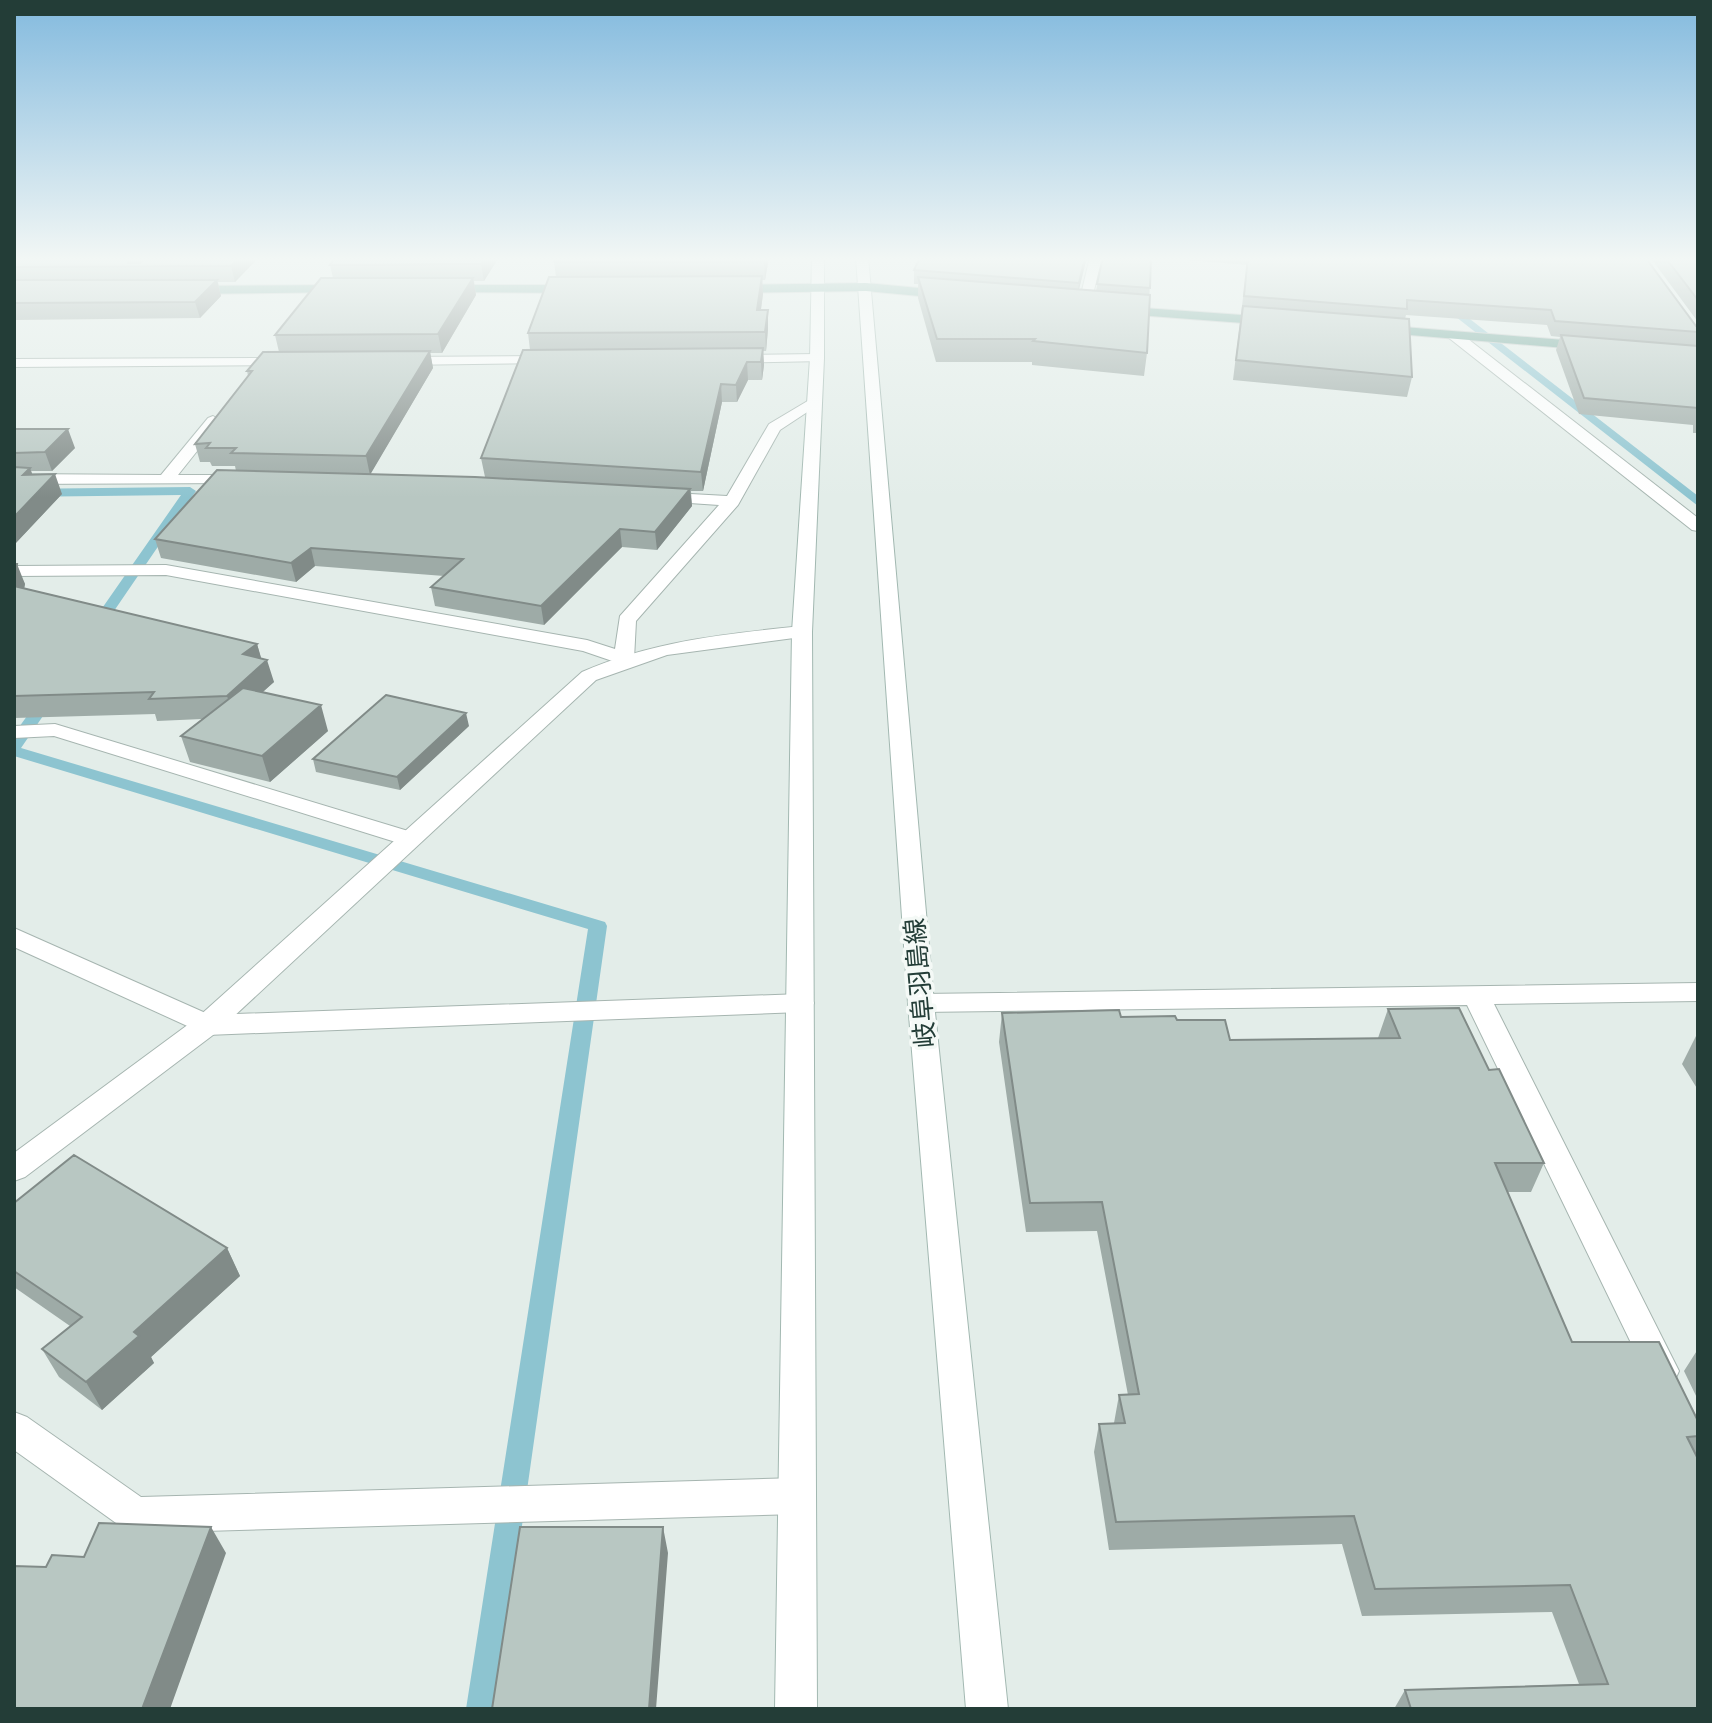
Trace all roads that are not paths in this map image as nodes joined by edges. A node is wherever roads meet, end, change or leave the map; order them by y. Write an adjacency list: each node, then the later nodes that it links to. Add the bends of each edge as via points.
1 (817, 337): 6 (street)
2 (870, 337): 29 (street, 岐阜羽島線)
3 (1457, 337): 19 (street)
4 (1487, 337): 5 (main road)
5 (1603, 347)
6 (817, 358): 7 (street); 12 (street)
7 (722, 359)
8 (563, 360): 9 (street)
9 (388, 361)
10 (309, 362): 11 (street)
11 (14, 363)
12 (816, 400): 18 (street, via 774,427); 21 (street)
13 (224, 408): 14 (street)
14 (167, 478): 15 (street); 16 (street)
15 (14, 479)
16 (261, 480)
17 (637, 495): 18 (street)
18 (732, 501): 22 (street, via 627,620)
19 (1698, 526)
20 (14, 571): 22 (street, via 166,570 587,646)
21 (802, 632): 22 (street, via 687,645); 28 (street)
22 (624, 659): 24 (street, via 589,676)
23 (14, 732): 24 (street, via 55,730)
24 (410, 839): 30 (street)
25 (14, 937): 30 (street)
26 (1698, 992): 27 (street)
27 (1475, 993): 29 (street); 32 (street)
28 (801, 1003): 30 (street); 34 (street)
29 (921, 1003): 36 (street, 岐阜羽島線)
30 (207, 1025): 31 (street)
31 (14, 1169)
32 (1677, 1401)
33 (14, 1429): 34 (street, via 136,1515)
34 (798, 1496): 35 (street)
35 (796, 1709)
36 (987, 1709)

